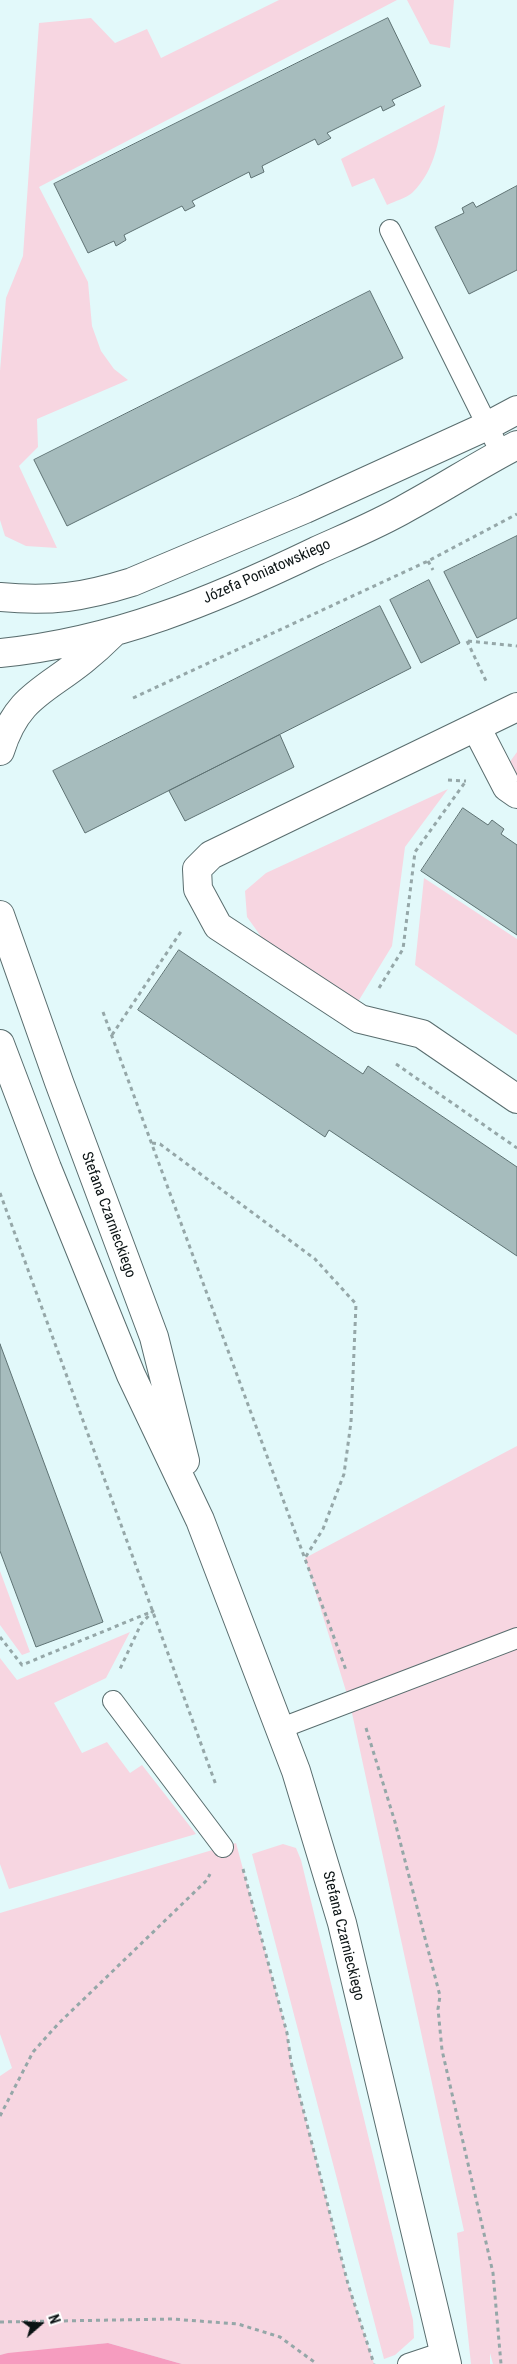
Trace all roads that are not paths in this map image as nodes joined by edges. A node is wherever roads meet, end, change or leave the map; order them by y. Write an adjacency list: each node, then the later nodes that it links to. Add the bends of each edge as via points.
1 (390, 230): 3 (lane)
2 (517, 410): 3 (street)
3 (487, 426): 4 (lane); 5 (street, via 132,582 62,599)
4 (509, 449): 6 (street, Józefa Poniatowskiego, via 406,508 290,564 170,615)
5 (0, 596)
6 (115, 632): 7 (street, Józefa Poniatowskiego, via 44,648); 10 (street, via 84,660 37,692 16,714)
7 (0, 653)
8 (517, 707): 9 (street)
9 (476, 726): 11 (street, via 507,787); 14 (street, via 211,854 197,869 198,889 218,926 360,1019 422,1034)
10 (0, 751)
11 (517, 794)
12 (0, 915): 15 (street, Stefana Czarnieckiego, via 154,1337)
13 (0, 1044): 15 (street, Stefana Czarnieckiego, via 131,1375)
14 (517, 1098)
15 (200, 1520): 18 (street, Stefana Czarnieckiego)
16 (517, 1638): 18 (lane)
17 (113, 1701): 19 (lane)
18 (279, 1729): 20 (street, Stefana Czarnieckiego, via 296,1771 342,1923)
19 (223, 1847)
20 (446, 2358): 21 (lane)
21 (408, 2364)

